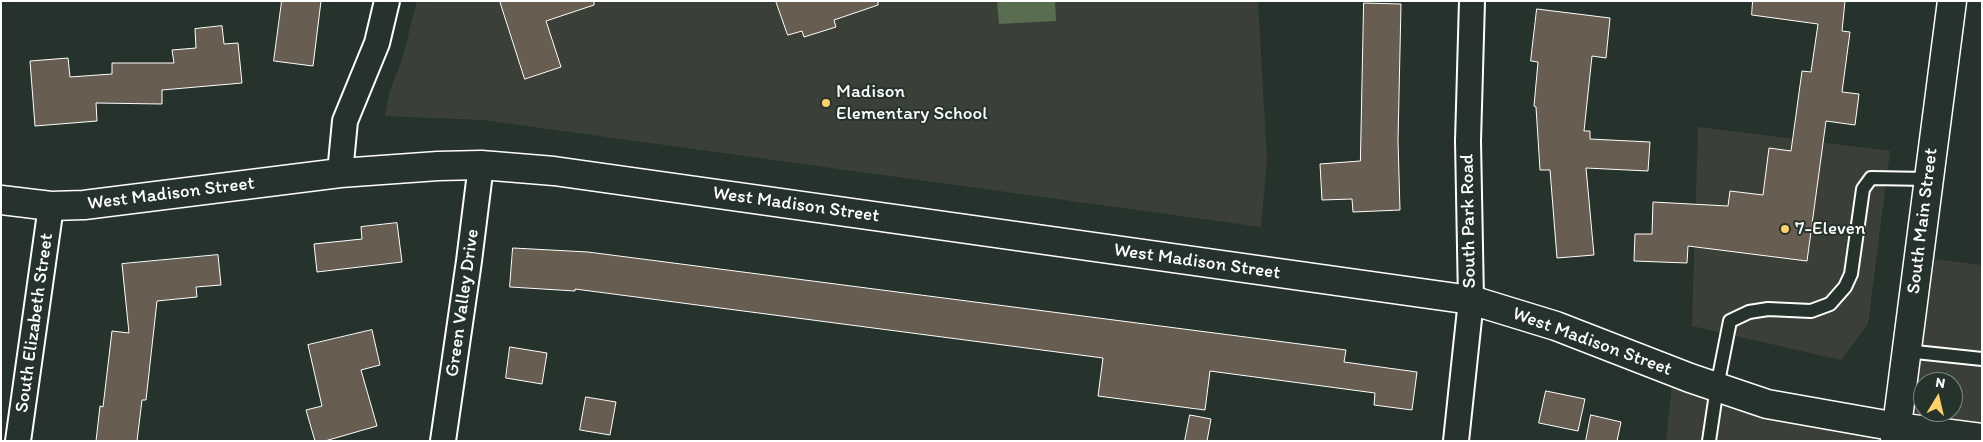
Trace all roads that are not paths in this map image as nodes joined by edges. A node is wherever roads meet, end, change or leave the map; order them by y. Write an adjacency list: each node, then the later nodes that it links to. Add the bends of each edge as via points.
1 (387, 1): 5 (street, via 376,43 345,121)
2 (1472, 1): 9 (street, South Park Road, via 1468,141)
3 (1952, 1): 6 (street, South Main Street)
4 (481, 165): 5 (street, West Madison Street); 9 (street, West Madison Street, via 554,171); 16 (street, Green Valley Drive)
5 (340, 173): 8 (street, West Madison Street, via 84,205)
6 (1928, 179): 10 (street, South Main Street); 12 (lane, via 1871,178 1863,189 1851,274 1845,287 1830,304 1811,310 1768,309 1730,320)
7 (1, 200): 8 (street, West Madison Street)
8 (51, 206): 15 (street, South Elizabeth Street)
9 (1471, 300): 12 (street, West Madison Street, via 1556,326); 17 (street, South Park Road)
10 (1906, 351): 11 (lane); 13 (street, South Main Street)
11 (1982, 359)
12 (1717, 387): 13 (street, West Madison Street, via 1767,404); 18 (lane)
13 (1896, 434): 14 (street, West Madison Street)
14 (1982, 438)
15 (18, 441)
16 (443, 441)
17 (1456, 441)
18 (1709, 441)

